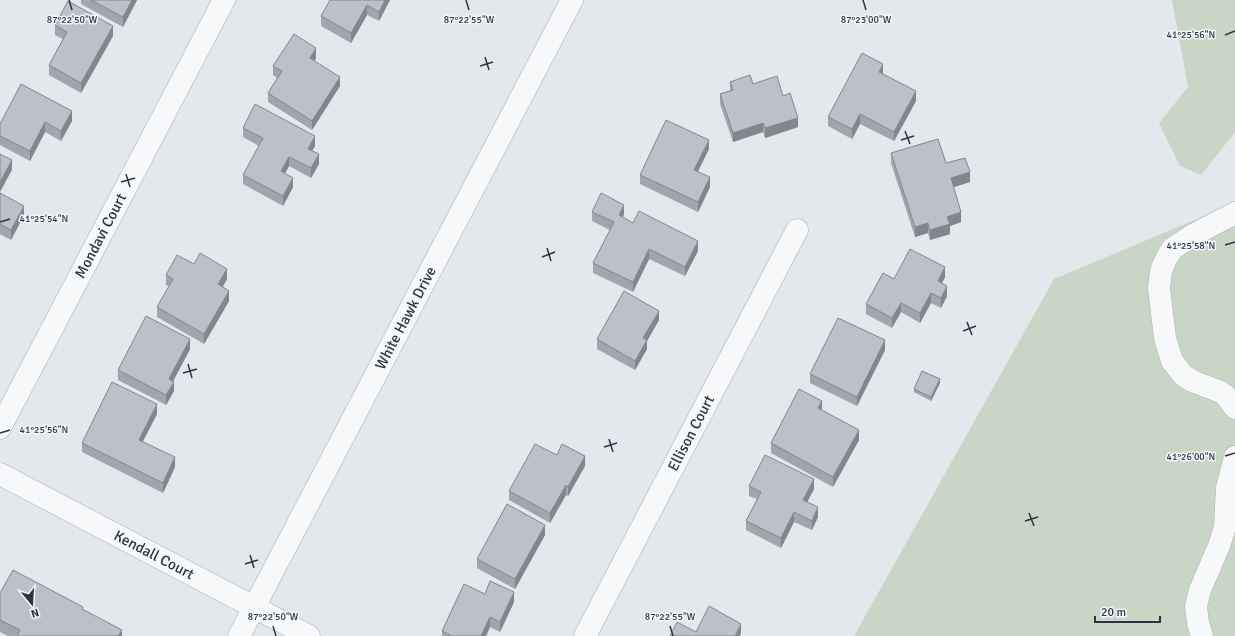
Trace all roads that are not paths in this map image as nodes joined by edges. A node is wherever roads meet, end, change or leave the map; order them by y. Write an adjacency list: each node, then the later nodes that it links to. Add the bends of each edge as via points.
1 (224, 0): 6 (street, Mondavi Court)
2 (572, 0): 9 (street, White Hawk Drive)
3 (1235, 213): 5 (street, via 1172,249 1161,271 1159,288 1165,338 1172,361 1183,375 1221,392)
4 (797, 230): 12 (street, Ellison Court)
5 (1235, 408)
6 (0, 428)
7 (1235, 457): 13 (street, via 1228,488 1225,528 1196,606)
8 (0, 474): 9 (street, Kendall Court)
9 (254, 608): 10 (street, White Hawk Drive); 11 (street, Kendall Court)
10 (239, 636)
11 (309, 636)
12 (585, 636)
13 (1202, 636)

